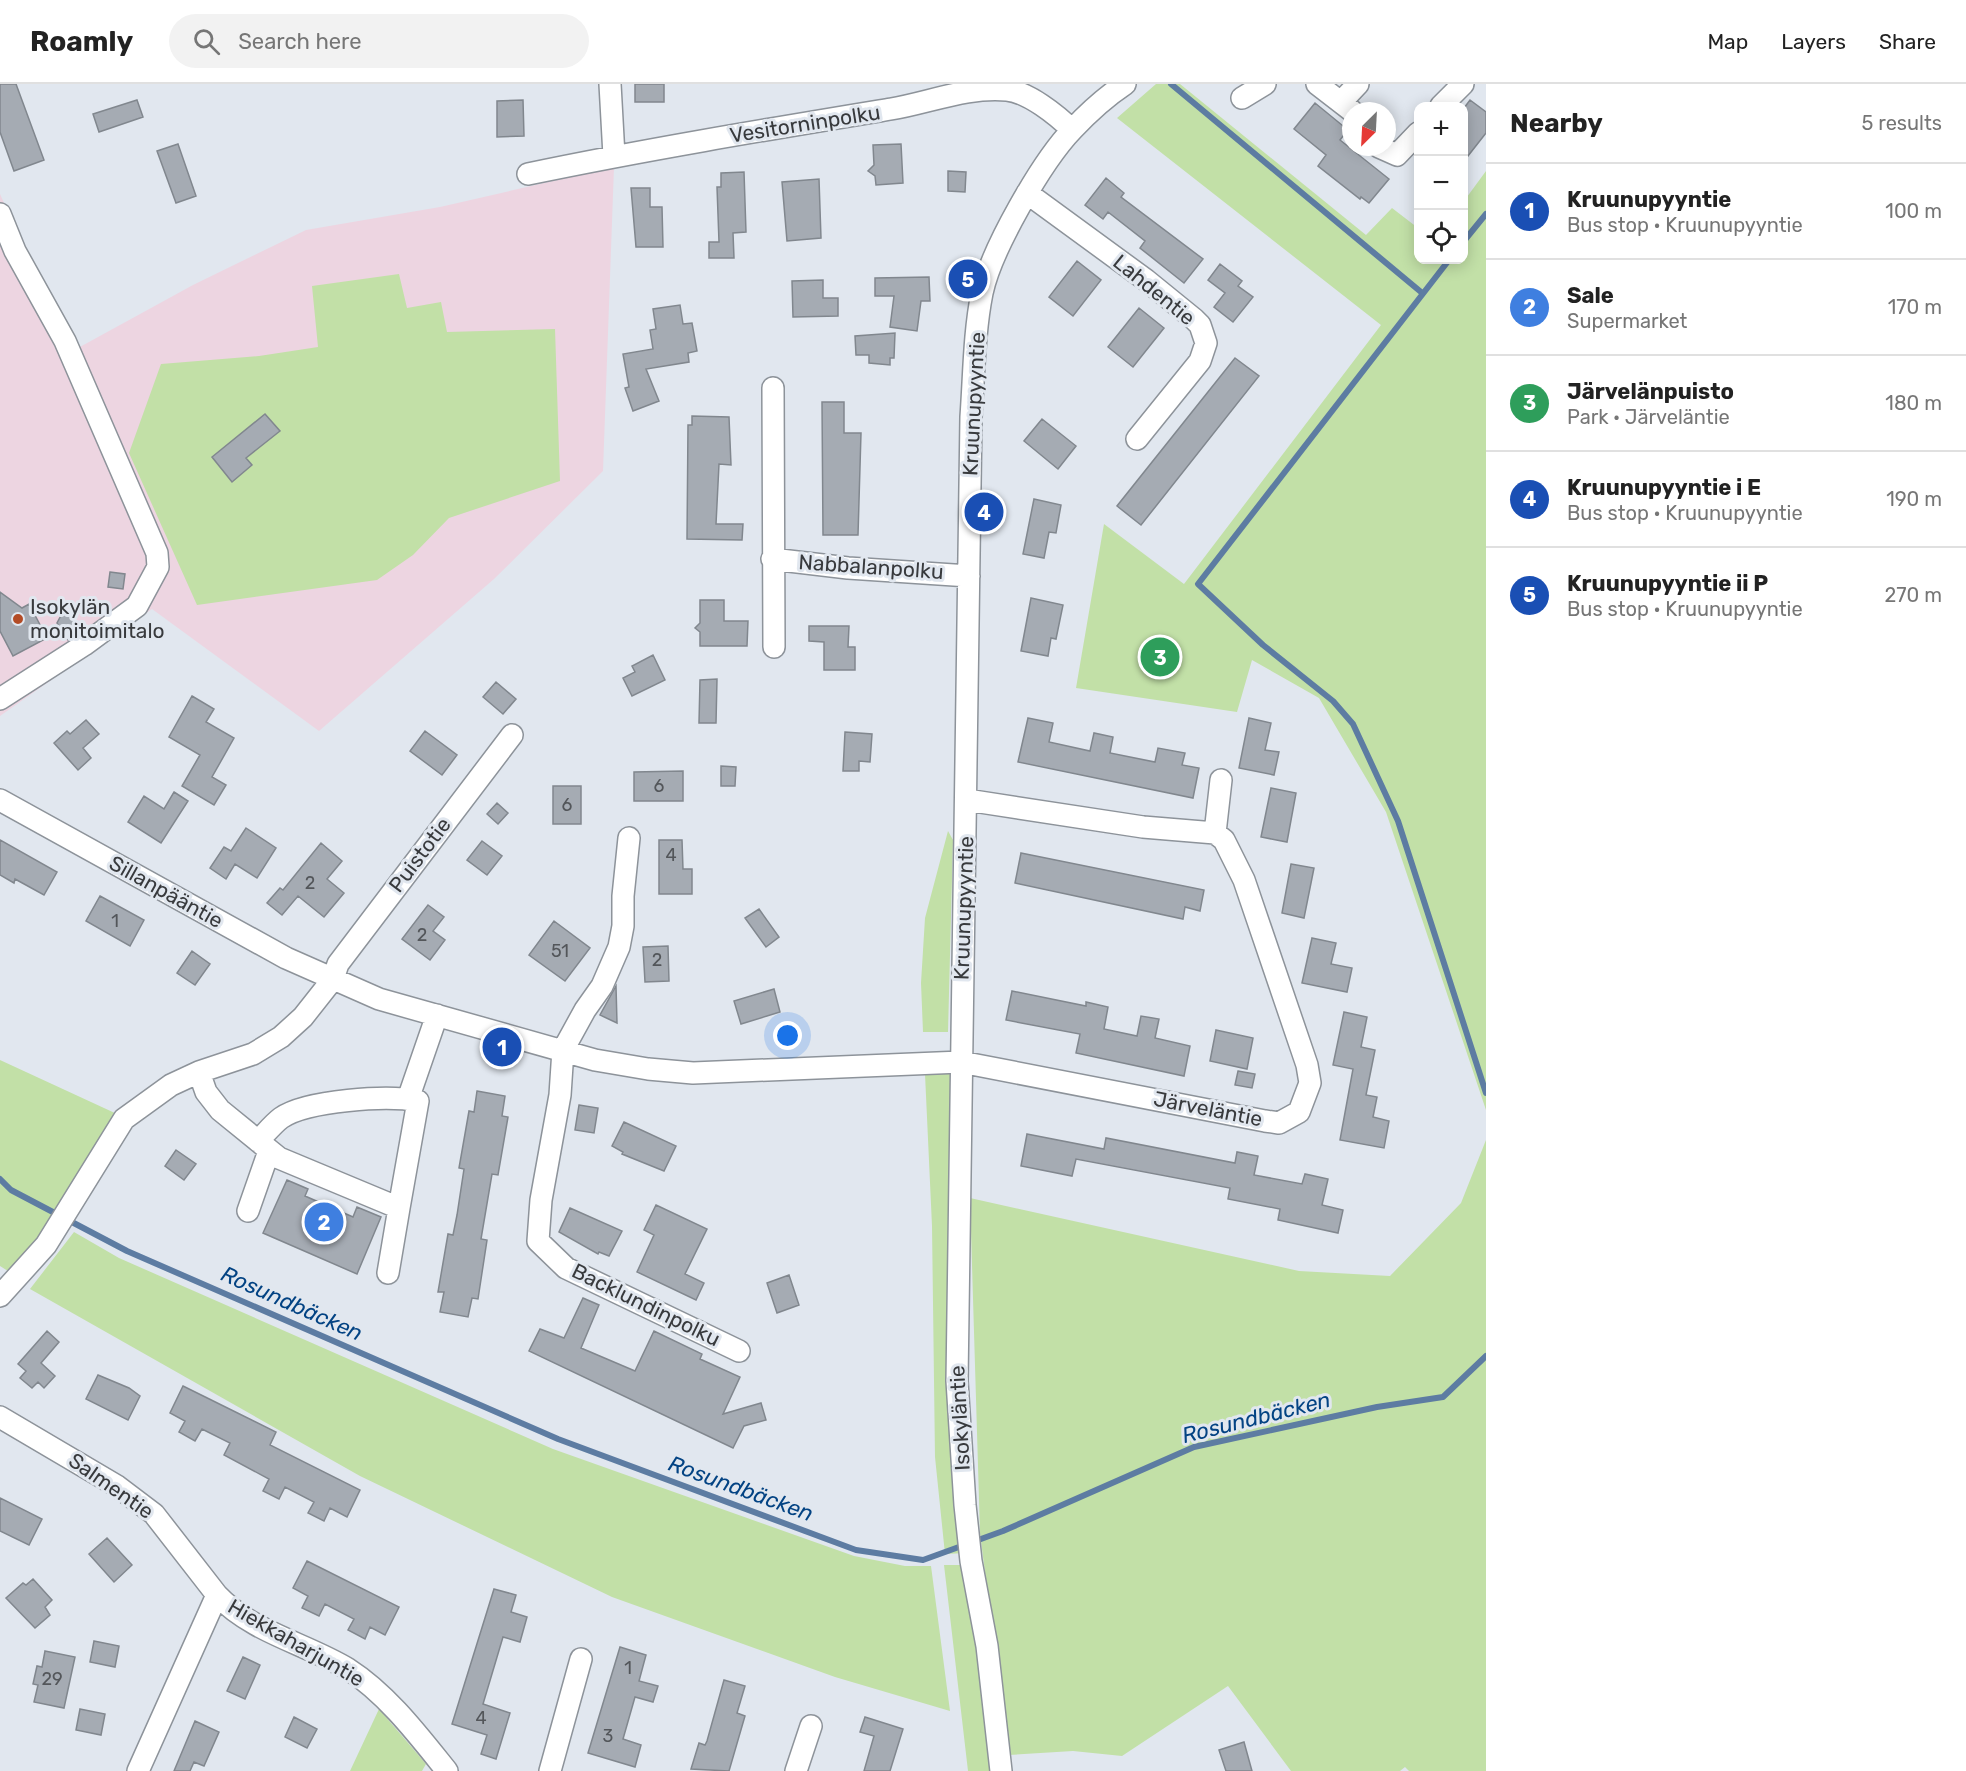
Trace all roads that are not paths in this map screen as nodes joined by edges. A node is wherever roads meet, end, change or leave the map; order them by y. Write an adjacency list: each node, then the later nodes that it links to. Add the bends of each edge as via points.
1 (610, 84): 14 (street)
2 (1125, 84): 11 (street, Kruunupyyntie)
3 (1265, 84): 7 (street)
4 (1317, 84): 10 (street)
5 (1358, 84): 8 (street)
6 (1463, 84): 9 (street)
7 (1242, 98)
8 (1349, 102)
9 (1445, 102)
10 (1342, 104)
11 (1072, 130): 14 (street, Vesitorninpolku, via 1041,105 1009,90 973,91 913,106); 16 (street, Kruunupyyntie)
12 (1414, 138): 13 (street)
13 (1396, 155)
14 (614, 156): 15 (street, Vesitorninpolku)
15 (528, 174)
16 (1027, 193): 19 (street, Lahdentie, via 1146,280 1194,319 1205,336 1200,361); 21 (street, Kruunupyyntie, via 982,291 971,417)
17 (3, 221): 23 (street, via 15,251 65,341 157,553 158,567 137,606)
18 (773, 388): 20 (street, Nabbalanpolku)
19 (1137, 439)
20 (772, 559): 21 (street, Nabbalanpolku); 22 (street, Nabbalanpolku)
21 (969, 576): 27 (street, Kruunupyyntie)
22 (774, 646)
23 (0, 699)
24 (512, 735): 30 (street, Puistotie, via 338,964)
25 (1221, 780): 28 (street)
26 (0, 800): 30 (street, Sillanpääntie, via 286,958)
27 (967, 800): 28 (street, via 1143,827); 33 (street, Kruunupyyntie)
28 (1215, 833): 33 (street, Järveläntie, via 1227,846 1244,880 1307,1065 1310,1083 1299,1112 1279,1123 1265,1121)
29 (628, 838): 32 (street, via 624,926 619,947 602,986)
30 (333, 979): 31 (street, via 380,999); 34 (street, via 303,1017 281,1036 253,1054)
31 (437, 1015): 32 (street); 35 (street)
32 (563, 1050): 33 (street, via 595,1060 693,1073); 41 (street, Backlundinpolku, via 560,1095 540,1200 538,1241 566,1268)
33 (961, 1062): 50 (street, Isokyläntie, via 957,1381 971,1561 987,1646)
34 (199, 1072): 36 (street, via 206,1092 220,1110); 40 (street, via 171,1085 124,1119 54,1233)
35 (408, 1099): 36 (street, via 356,1100 303,1109 282,1117); 37 (street, via 418,1101)
36 (264, 1146): 37 (street, via 279,1158); 38 (street)
37 (399, 1208): 39 (street)
38 (248, 1211)
39 (388, 1273)
40 (0, 1296)
41 (739, 1351)
42 (0, 1417): 43 (street, Salmentie, via 117,1486 154,1514)
43 (217, 1595): 46 (street); 47 (street, Hiekkaharjuntie, via 251,1622 329,1659 365,1682)
44 (581, 1659): 48 (street)
45 (811, 1726): 49 (street)
46 (138, 1771)
47 (447, 1771)
48 (550, 1771)
49 (796, 1771)
50 (1001, 1771)

